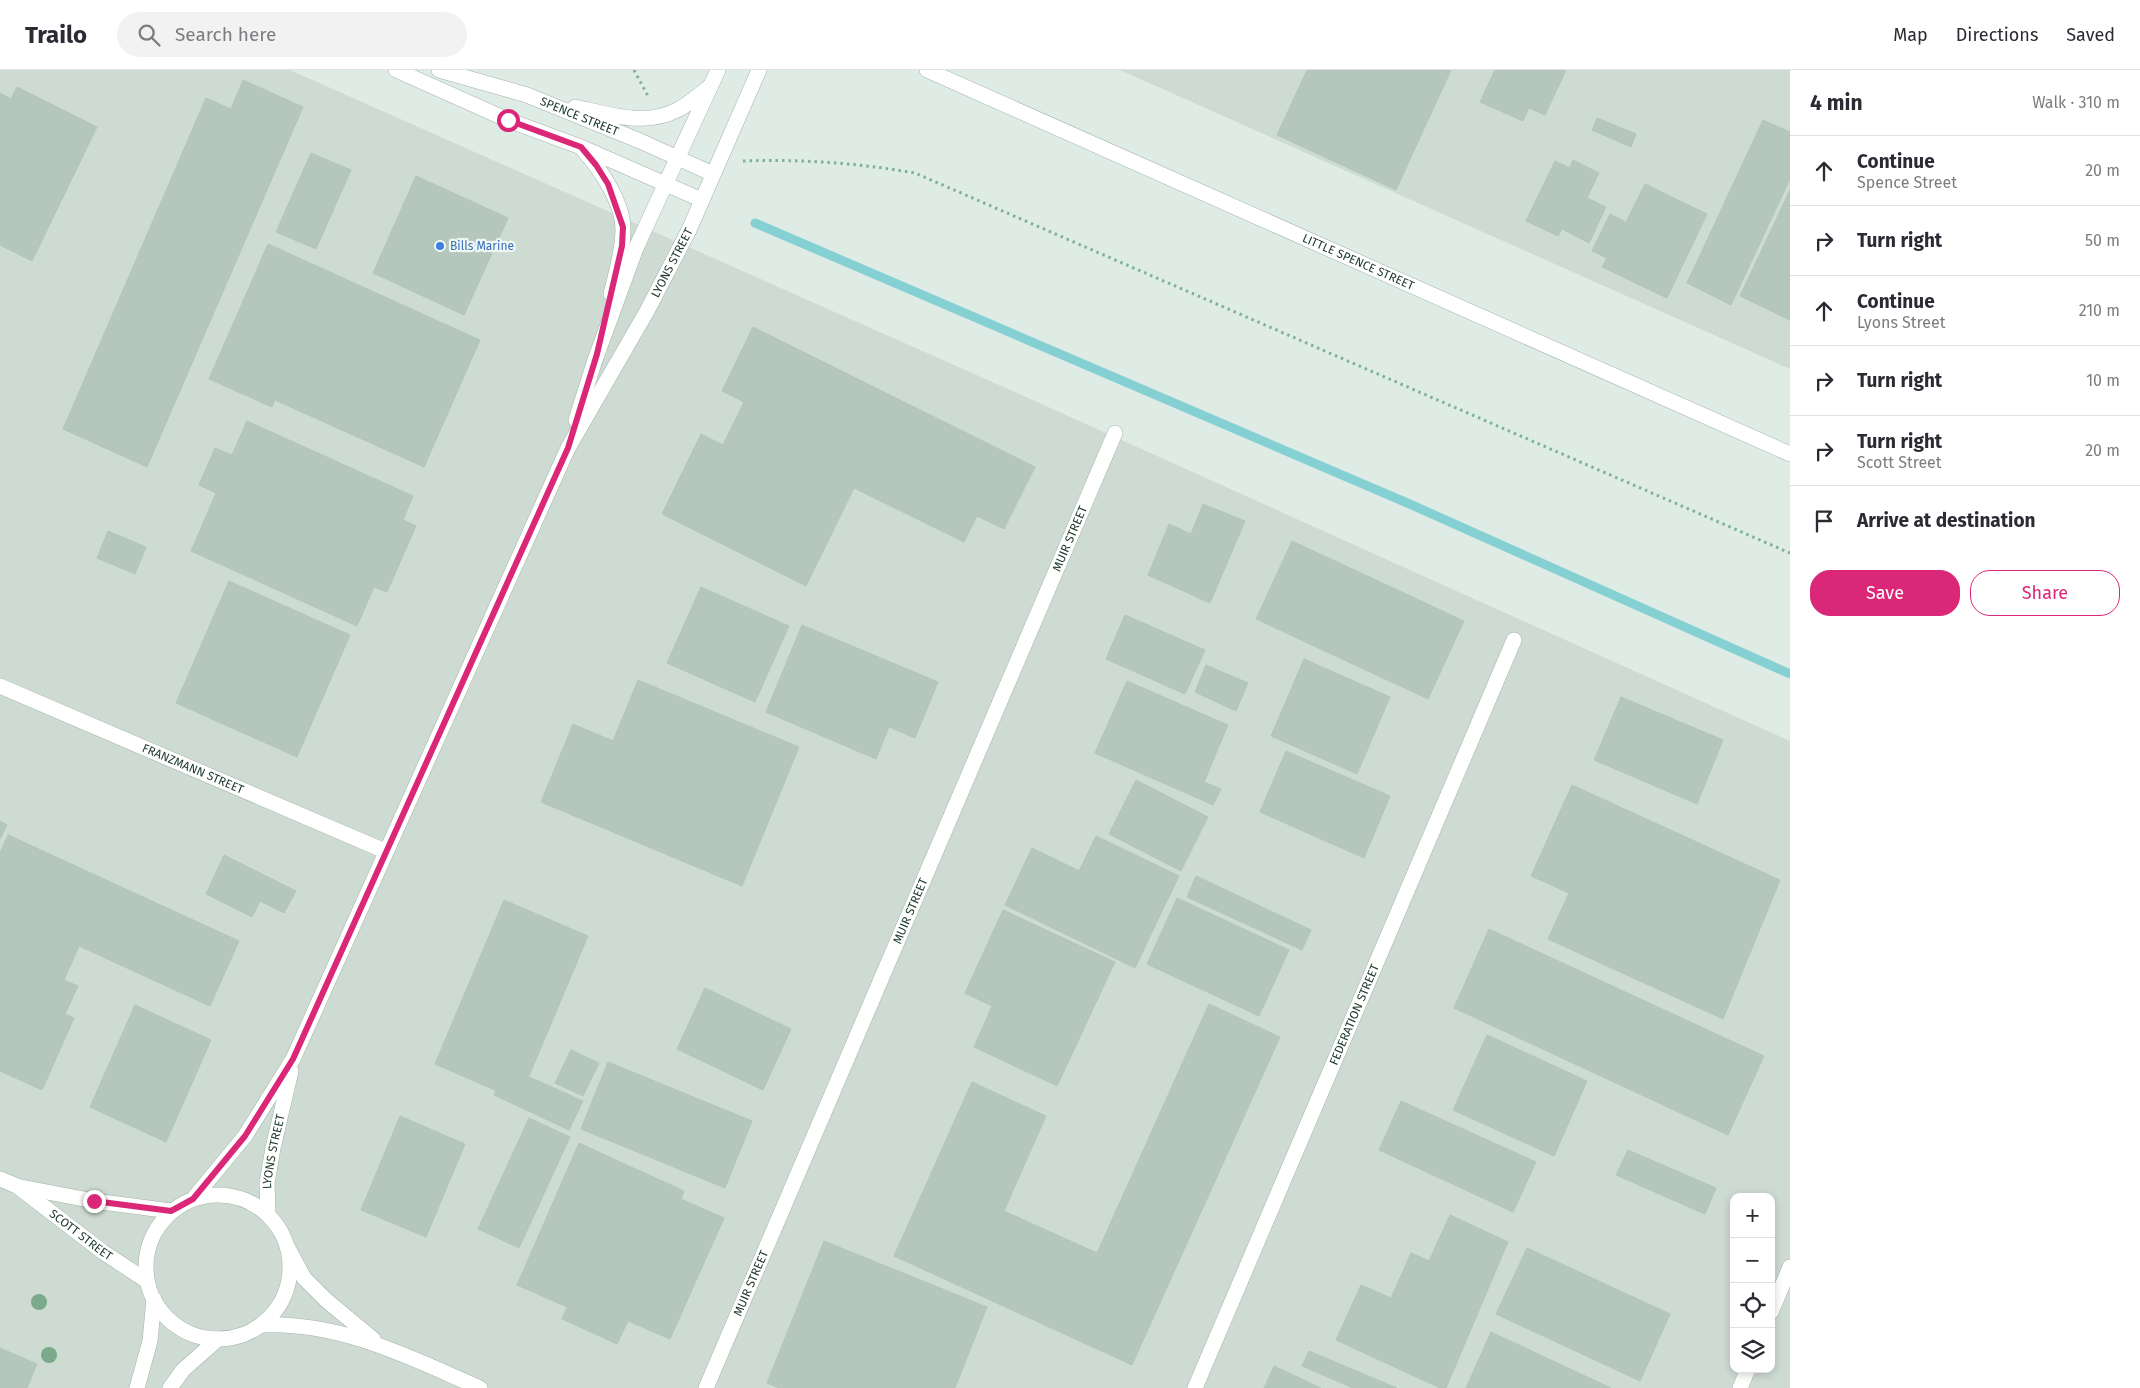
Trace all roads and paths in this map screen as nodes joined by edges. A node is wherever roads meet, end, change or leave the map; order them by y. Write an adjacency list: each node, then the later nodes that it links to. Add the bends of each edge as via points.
1 (396, 70): 10 (street, via 508,120)
2 (439, 70): 8 (street, SPENCE STREET)
3 (634, 70): 9 (path)
4 (718, 70): 7 (street, LYONS STREET)
5 (759, 70): 13 (street, LYONS STREET)
6 (928, 70): 19 (street, LITTLE SPENCE STREET)
7 (711, 86): 8 (street, via 679,110 652,119 608,114); 11 (street, LYONS STREET)
8 (527, 95): 11 (street, SPENCE STREET)
9 (649, 97)
10 (581, 147): 14 (street); 16 (street, via 608,184 623,227 622,246)
11 (677, 158): 13 (street, SPENCE STREET); 14 (street, LYONS STREET)
12 (737, 159): 20 (path, via 860,164 915,173)
13 (713, 174): 15 (street, LYONS STREET)
14 (666, 183): 15 (street); 16 (street, LYONS STREET, via 636,248)
15 (702, 200): 18 (street, LYONS STREET, via 647,311)
16 (597, 354): 18 (street, LYONS STREET)
17 (1115, 433): 42 (street, MUIR STREET)
18 (568, 448): 23 (street, LYONS STREET)
19 (1790, 454)
20 (1790, 552)
21 (1514, 640): 43 (street, FEDERATION STREET)
22 (0, 686): 23 (street, FRANZMANN STREET)
23 (385, 851): 24 (street, LYONS STREET)
24 (293, 1059): 27 (street, LYONS STREET, via 245,1136); 29 (street, LYONS STREET, via 267,1183)
25 (0, 1179): 26 (street, SCOTT STREET)
26 (17, 1186): 28 (street, SCOTT STREET); 32 (street, SCOTT STREET, via 103,1252)
27 (193, 1199): 28 (street); 29 (street, via 213,1194 233,1196 252,1203)
28 (171, 1211): 32 (street, via 158,1225 150,1242 146,1261)
29 (268, 1215): 30 (street)
30 (288, 1248): 35 (street, via 287,1290 277,1309); 37 (street, via 304,1278)
31 (1790, 1267): 34 (street)
32 (148, 1281): 33 (street)
33 (154, 1299): 36 (street, via 165,1316 180,1328); 39 (street, via 150,1341)
34 (1775, 1303)
35 (262, 1325): 36 (street, via 242,1336); 37 (street, via 319,1328)
36 (218, 1339): 40 (street, via 183,1370)
37 (378, 1344): 41 (street)
38 (1746, 1373): 44 (street)
39 (137, 1388)
40 (170, 1388)
41 (480, 1388)
42 (706, 1388)
43 (1195, 1388)
44 (1740, 1388)

